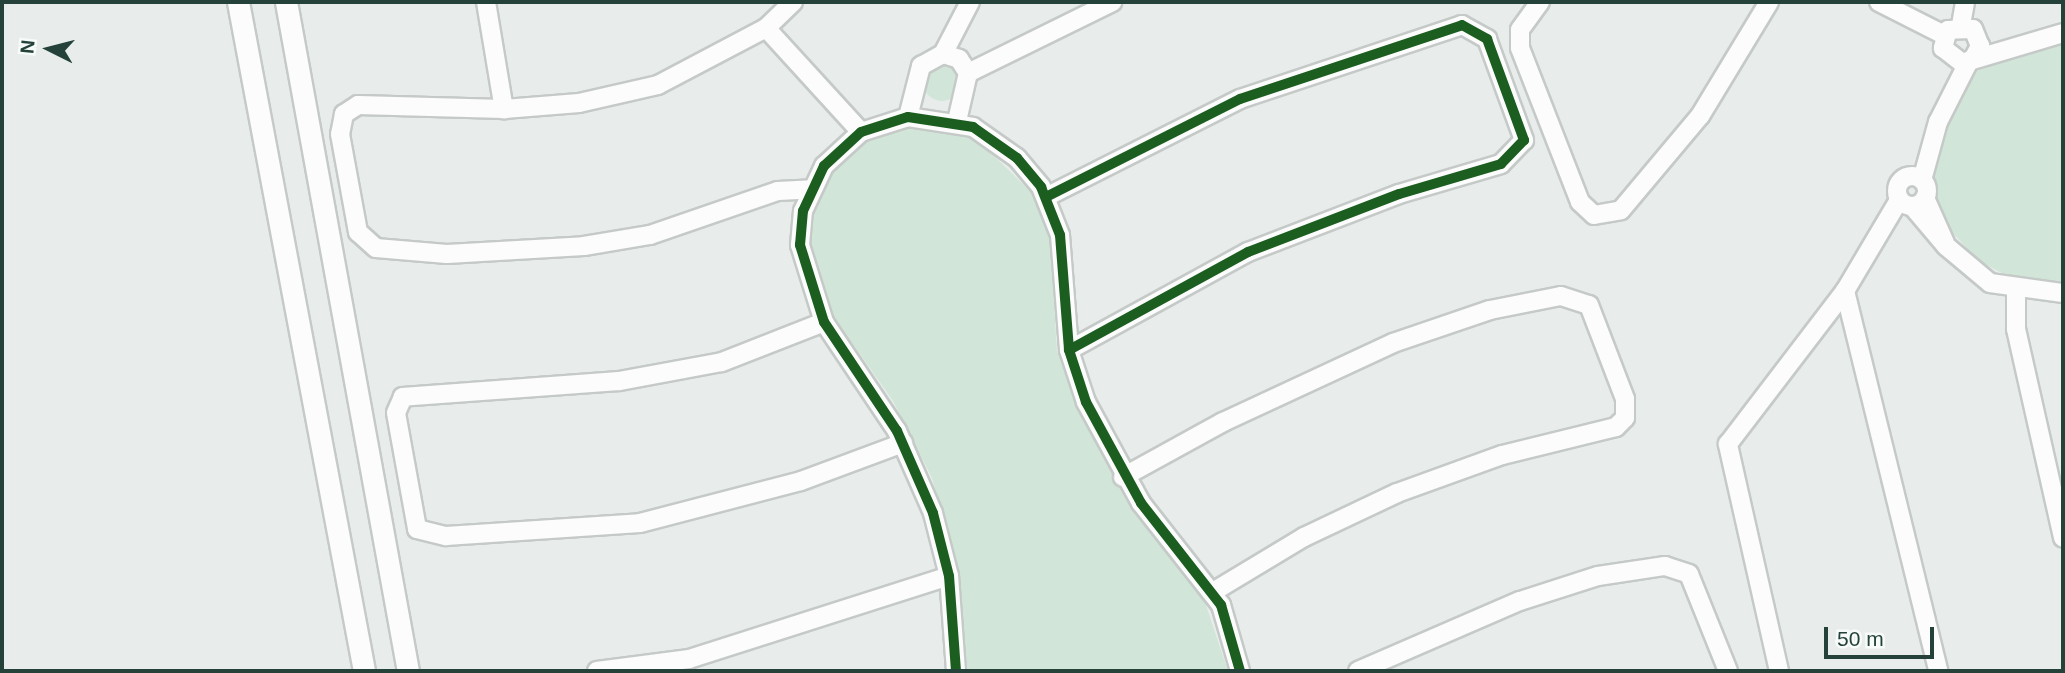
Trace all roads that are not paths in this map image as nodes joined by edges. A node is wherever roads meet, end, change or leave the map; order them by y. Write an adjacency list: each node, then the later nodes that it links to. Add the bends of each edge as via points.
1 (238, 2): 36 (street)
2 (286, 2): 37 (street)
3 (486, 2): 18 (street)
4 (793, 2): 12 (street)
5 (970, 2): 15 (street)
6 (1112, 2): 17 (street)
7 (1540, 2): 8 (street, via 1519,37 1580,202 1594,215 1621,210 1700,116)
8 (1769, 2)
9 (1879, 2): 14 (street)
10 (1965, 2): 11 (street)
11 (1961, 25): 14 (street); 16 (street)
12 (766, 28): 18 (street, via 658,85 579,103); 21 (street)
13 (2063, 33): 16 (street)
14 (1944, 35): 16 (street, via 1943,48)
15 (943, 54): 17 (street, via 959,59); 19 (street, via 921,66)
16 (1970, 55): 22 (street)
17 (968, 73): 20 (street)
18 (504, 109): 23 (street, via 369,104 344,114 341,134 365,243 447,254 584,246 650,235 778,191)
19 (908, 117): 20 (street); 21 (street)
20 (957, 121): 24 (street, via 1010,151)
21 (861, 132): 23 (street, via 829,159)
22 (1917, 178): 25 (street); 25 (street, via 1898,184)
23 (812, 189): 29 (street, via 800,245)
24 (1046, 197): 30 (street, via 1063,252); 30 (street, via 1240,99 1462,25 1487,39 1524,140 1501,164 1248,252)
25 (1913, 202): 26 (street); 27 (street, via 1946,246 1990,283)
26 (1845, 291): 43 (street, via 1728,444); 44 (street)
27 (2015, 291): 28 (street); 33 (street, via 2016,329)
28 (2063, 293)
29 (824, 322): 31 (street); 31 (street, via 722,362 619,381 403,397 396,413 417,529 446,536 640,523 801,481)
30 (1069, 349): 32 (street)
31 (903, 443): 34 (street, via 933,513)
32 (1124, 477): 35 (street); 35 (street, via 1223,422 1394,343 1490,310 1562,296 1589,305 1625,399 1625,418 1616,427 1502,455 1398,493 1304,537)
33 (2063, 538)
34 (949, 576): 38 (street, via 689,659); 39 (street)
35 (1213, 592): 40 (street)
36 (364, 671)
37 (408, 671)
38 (597, 671)
39 (956, 671)
40 (1240, 671)
41 (1358, 671): 42 (street, via 1520,601 1598,576 1665,566 1689,575)
42 (1728, 671)
43 (1779, 671)
44 (1938, 671)

